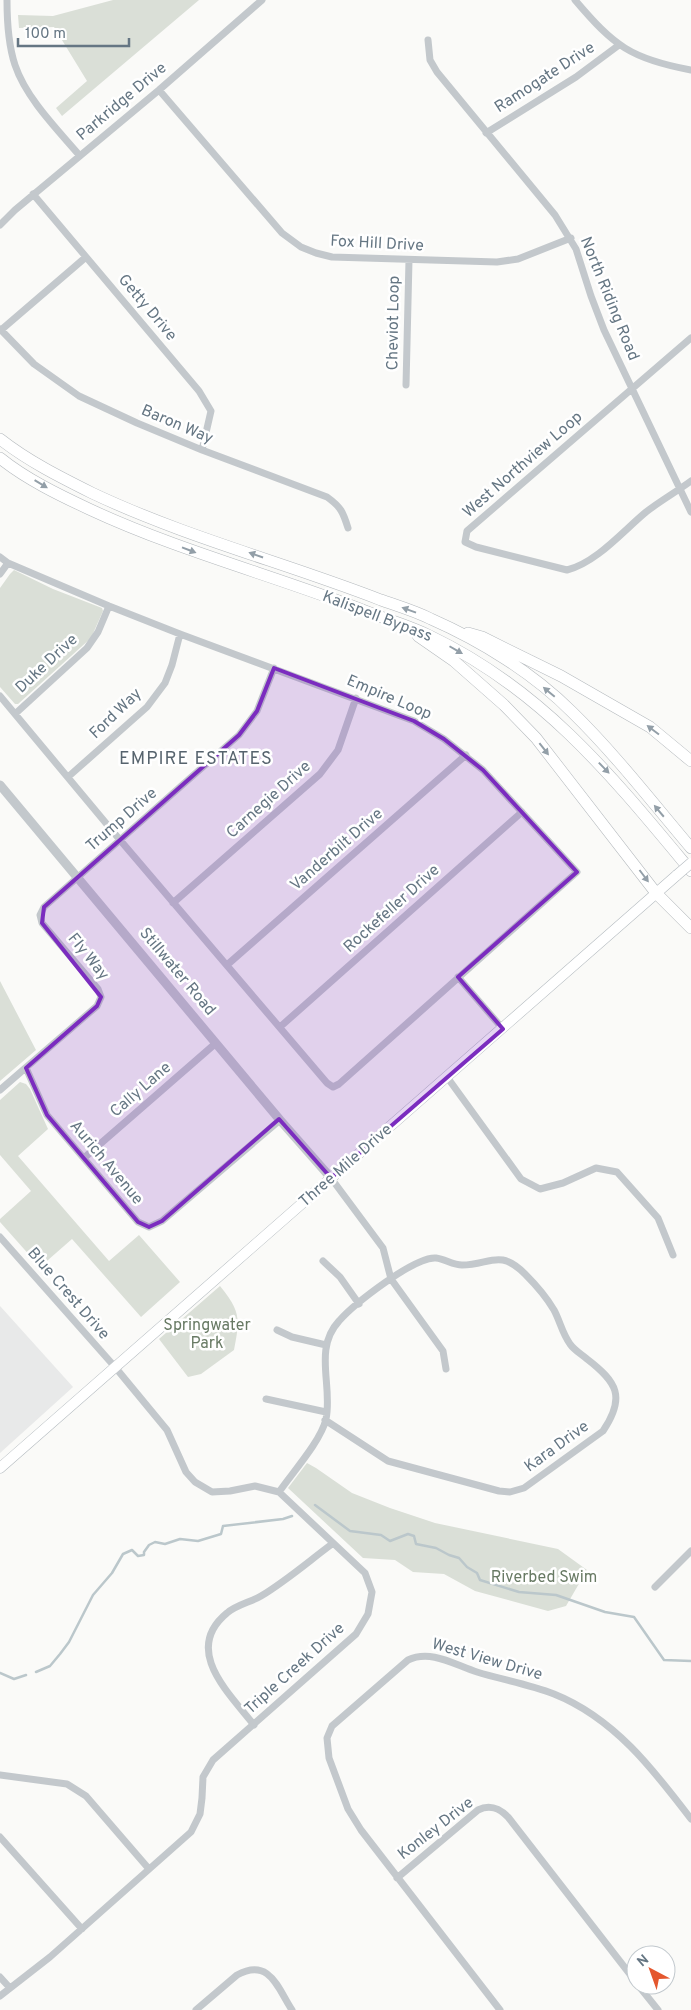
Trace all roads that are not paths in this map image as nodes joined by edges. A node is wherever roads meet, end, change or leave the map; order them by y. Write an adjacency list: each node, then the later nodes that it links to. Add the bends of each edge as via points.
1 (7, 0): 9 (street, via 7,28 15,66 36,104)
2 (262, 0): 7 (street, Parkridge Drive)
3 (575, 0): 5 (street)
4 (428, 40): 8 (street, North Riding Road, via 430,60 436,72)
5 (619, 45): 6 (street, via 657,63); 8 (street, Ramogate Drive, via 576,77)
6 (691, 70)
7 (159, 90): 9 (street, Parkridge Drive); 14 (street, Fox Hill Drive, via 271,221 295,243 316,254 332,257)
8 (486, 133): 12 (street, North Riding Road)
9 (80, 156): 10 (street, Parkridge Drive)
10 (33, 194): 11 (street, Parkridge Drive); 13 (street, Getty Drive)
11 (0, 225)
12 (571, 238): 14 (street, Fox Hill Drive, via 511,260 481,263); 18 (street, North Riding Road, via 596,310)
13 (86, 257): 15 (street); 20 (street, Getty Drive, via 207,404 211,411)
14 (409, 260): 17 (street, Cheviot Loop)
15 (0, 330): 20 (street, Baron Way, via 34,364 79,396)
16 (691, 338): 18 (street)
17 (406, 385)
18 (632, 389): 23 (street, North Riding Road); 23 (street, West Northview Loop, via 467,532 465,542 567,570 592,558)
19 (0, 439): 31 (highway, Kalispell Bypass, one-way to 19, via 430,618 340,584 123,507 65,480)
20 (202, 450): 25 (street, Baron Way, via 327,497 338,504)
21 (0, 458): 30 (highway, Kalispell Bypass, one-way to 30, via 60,495 120,523)
22 (691, 481): 23 (street)
23 (680, 489): 24 (street, North Riding Road)
24 (691, 512)
25 (348, 528)
26 (0, 557): 27 (street, Empire Loop)
27 (8, 562): 28 (street); 29 (street, Empire Loop)
28 (0, 574)
29 (109, 606): 32 (street, Empire Loop); 36 (street, Duke Drive, via 88,648)
30 (402, 625): 45 (highway, Kalispell Bypass, one-way to 45, via 427,634 474,660 561,724 613,778); 47 (highway, one-way to 47, via 454,661 536,738)
31 (452, 630): 38 (highway, one-way to 31, via 650,727 561,676 482,637); 43 (highway, Kalispell Bypass, one-way to 31, via 570,710 530,676)
32 (180, 634): 33 (street, Empire Loop); 39 (street, Ford Way, via 165,683 147,707)
33 (274, 668): 35 (street, Empire Loop); 42 (street, Trump Drive, via 257,711 239,735)
34 (0, 696): 36 (street, Empire Loop)
35 (356, 698): 37 (street, Empire Loop, via 414,721); 48 (street, Carnegie Drive, via 338,750 320,774)
36 (15, 714): 39 (street, Empire Loop)
37 (466, 755): 41 (street, Empire Loop); 50 (street, Vanderbilt Drive)
38 (691, 761)
39 (68, 778): 42 (street, Empire Loop)
40 (0, 786): 46 (street, Stillwater Road)
41 (522, 812): 51 (street, Empire Loop, via 577,872); 52 (street, Rockefeller Drive)
42 (120, 840): 46 (street, Trump Drive); 48 (street, Empire Loop)
43 (691, 848)
44 (691, 863): 47 (main road, Three Mile Drive, bridge)
45 (691, 871)
46 (77, 877): 54 (street, Stillwater Road); 55 (street, Fly Way, via 44,907 40,915 42,923 98,989 101,997 97,1006)
47 (656, 893): 49 (highway); 53 (main road, Three Mile Drive)
48 (173, 903): 50 (street, Empire Loop)
49 (691, 928)
50 (227, 965): 52 (street, Empire Loop)
51 (458, 977): 52 (street, Empire Loop, via 333,1087); 53 (street)
52 (280, 1027)
53 (503, 1028): 56 (main road, Three Mile Drive)
54 (216, 1043): 58 (street, Stillwater Road); 59 (street, Cally Lane)
55 (26, 1068): 57 (street, Fly Way); 59 (street, Aurich Avenue, via 47,1114)
56 (447, 1077): 60 (main road, Three Mile Drive); 62 (street, via 521,1179 540,1189 596,1168 617,1172 658,1218)
57 (0, 1090)
58 (280, 1120): 59 (street, Aurich Avenue, via 162,1222 149,1227 138,1222); 60 (street, Stillwater Road)
59 (84, 1158)
60 (331, 1178): 64 (street, via 383,1248); 68 (main road, Three Mile Drive)
61 (0, 1239): 68 (street, Blue Crest Drive)
62 (672, 1255)
63 (323, 1261): 65 (street, via 340,1277)
64 (391, 1279): 65 (street, Kara Drive); 69 (street, via 443,1351); 72 (street, Kara Drive, via 418,1262 436,1258 462,1265 495,1259 510,1262 525,1274 554,1310 571,1346 605,1373 614,1387 617,1401 612,1418 595,1437 524,1488 510,1492 388,1461)
65 (359, 1304): 67 (street, Kara Drive, via 339,1320)
66 (277, 1330): 67 (street)
67 (326, 1345): 71 (street)
68 (115, 1367): 73 (main road, Three Mile Drive); 74 (street, via 167,1430 186,1472 196,1482 212,1492 256,1486)
69 (446, 1369)
70 (266, 1399): 71 (street)
71 (326, 1412): 72 (street)
72 (326, 1420): 74 (street, via 320,1434)
73 (0, 1468)
74 (279, 1492): 75 (street, Triple Creek Drive)
75 (332, 1544): 78 (street, Triple Creek Drive, via 365,1573 372,1592 368,1614 356,1634); 78 (street, via 260,1597 228,1611 215,1625 208,1643 209,1658 216,1676)
76 (691, 1551): 77 (street)
77 (655, 1587)
78 (254, 1726): 82 (street, Triple Creek Drive, via 213,1760 203,1777 200,1814 191,1832)
79 (0, 1775): 82 (street, via 67,1784 80,1792)
80 (691, 1818): 83 (street, West View Drive, via 630,1745 575,1705 537,1688 480,1673 435,1656 418,1656 393,1672 336,1722 327,1738 329,1758 348,1809)
81 (0, 1837): 84 (street)
82 (149, 1869): 84 (street, Triple Creek Drive)
83 (397, 1878): 85 (street, Konley Drive, via 478,1810 490,1806 497,1808 508,1817); 92 (street, Konley Drive)
84 (82, 1929): 87 (street, Triple Creek Drive)
85 (626, 1970)
86 (0, 1977): 87 (street)
87 (10, 1988): 89 (street, Triple Creek Drive)
88 (646, 1995): 93 (street, Konley Drive)
89 (0, 1996)
90 (196, 2010): 91 (street, via 237,1975 256,1970 273,1978)
91 (292, 2010)
92 (500, 2010)
93 (658, 2010)

